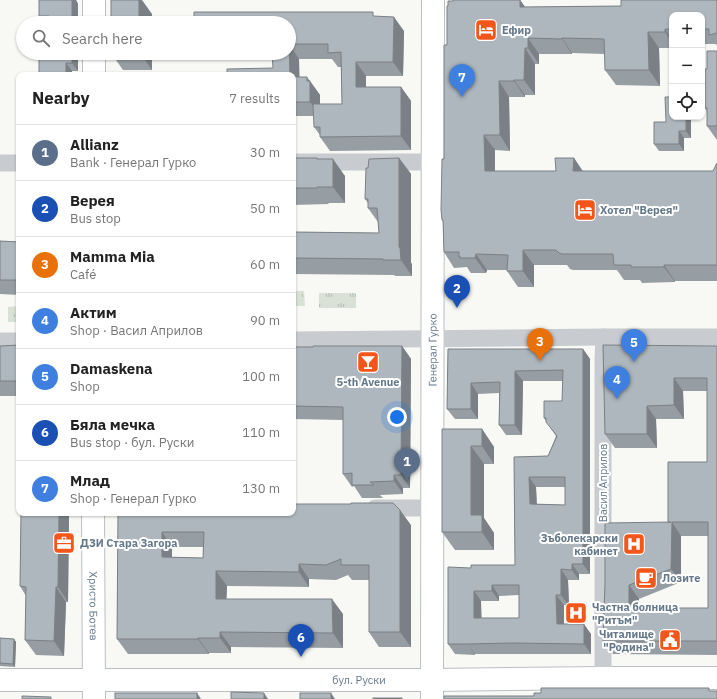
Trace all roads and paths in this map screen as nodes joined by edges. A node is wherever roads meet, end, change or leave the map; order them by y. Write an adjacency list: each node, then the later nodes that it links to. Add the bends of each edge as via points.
1 (94, 0): 3 (street)
2 (433, 0): 7 (street, Генерал Гурко)
3 (94, 16)
4 (94, 60): 5 (street)
5 (94, 72)
6 (296, 162): 7 (street)
7 (433, 162): 12 (street, Генерал Гурко)
8 (0, 163): 9 (street)
9 (16, 163)
10 (604, 337): 11 (street); 12 (street); 19 (street, Васил Априлов)
11 (717, 337)
12 (433, 339): 13 (street); 17 (street, Генерал Гурко)
13 (296, 340)
14 (0, 341): 15 (street)
15 (16, 341)
16 (363, 508): 17 (street)
17 (433, 508): 23 (street, Генерал Гурко)
18 (93, 516): 22 (street, Христо Ботев)
19 (603, 678): 20 (street, бул. Руски); 23 (street, бул. Руски)
20 (717, 678)
21 (0, 680): 22 (street, бул. Руски)
22 (94, 689): 23 (street, бул. Руски)
23 (432, 689)

